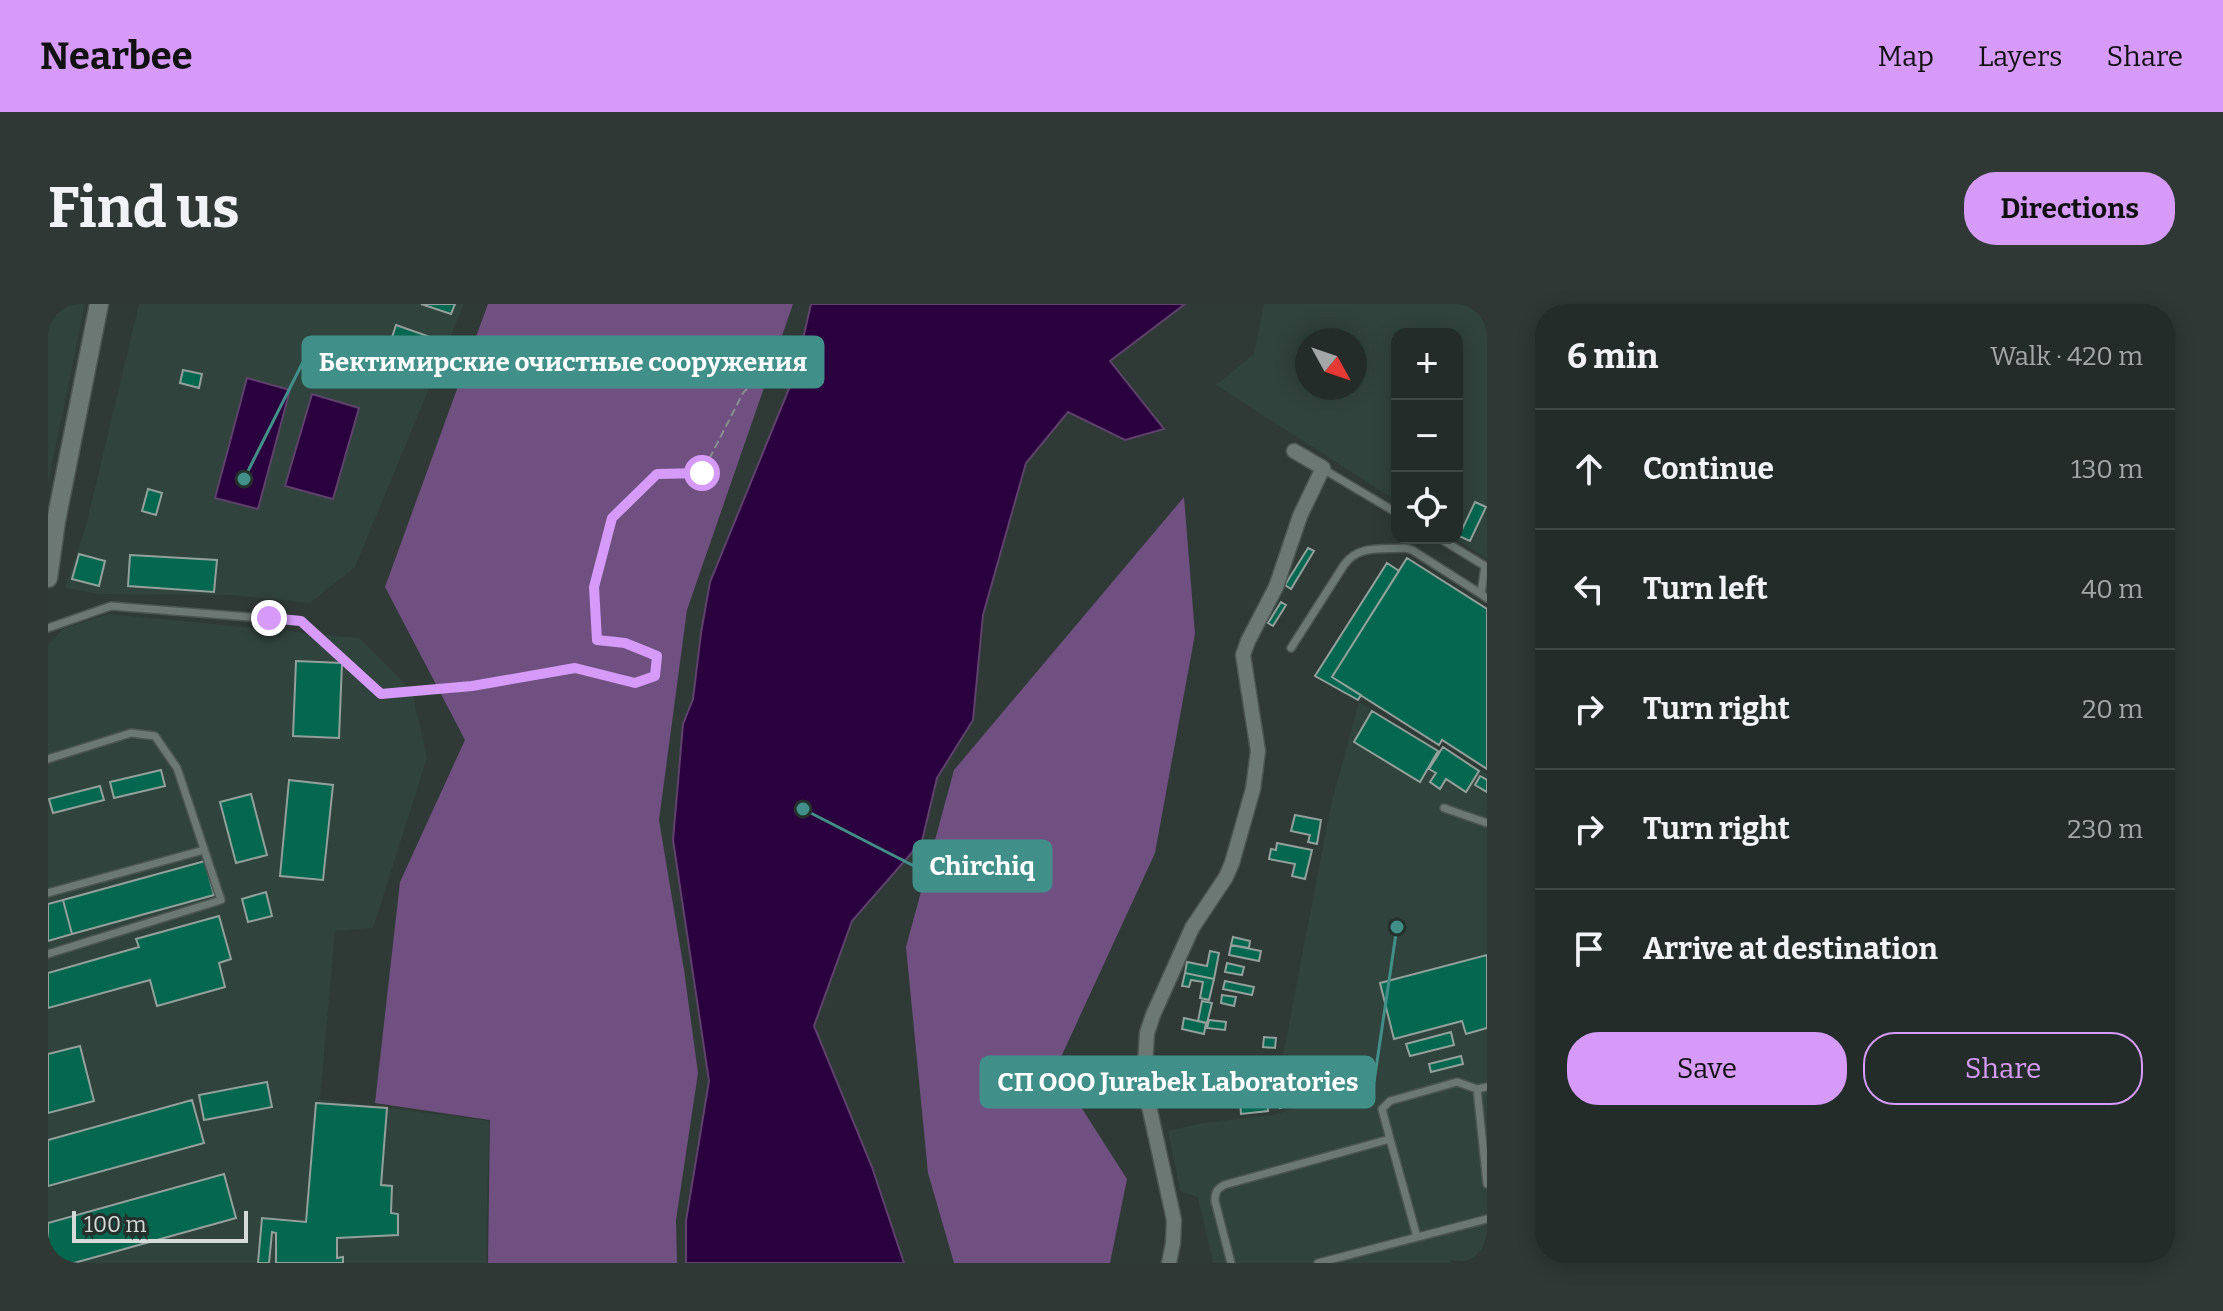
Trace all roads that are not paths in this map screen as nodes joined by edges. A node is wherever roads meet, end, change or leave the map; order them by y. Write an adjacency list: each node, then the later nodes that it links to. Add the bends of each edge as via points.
1 (99, 304): 7 (street)
2 (1294, 451): 3 (street)
3 (1323, 468): 4 (lane); 24 (street, via 1243,655 1258,751 1232,863 1192,928 1147,1033 1144,1083 1174,1220)
4 (1391, 509)
5 (1450, 544): 6 (lane)
6 (1486, 564): 8 (lane)
7 (48, 578)
8 (1484, 596): 10 (lane, via 1412,550 1358,552 1344,565)
9 (48, 628): 11 (lane, via 111,606 301,621)
10 (1291, 648)
11 (381, 694)
12 (48, 759): 15 (lane, via 131,733 155,736 177,768)
13 (1444, 808): 14 (lane)
14 (1487, 823)
15 (204, 850): 16 (lane); 17 (lane, via 221,900)
16 (48, 893)
17 (48, 954)
18 (1487, 1087): 19 (lane)
19 (1477, 1089): 20 (lane, via 1457,1082 1390,1101 1382,1109); 21 (lane)
20 (1390, 1139): 23 (lane); 25 (lane, via 1219,1188 1215,1201)
21 (1487, 1184)
22 (1487, 1219): 23 (lane)
23 (1417, 1237): 26 (lane)
24 (1169, 1263)
25 (1231, 1263)
26 (1318, 1263)

